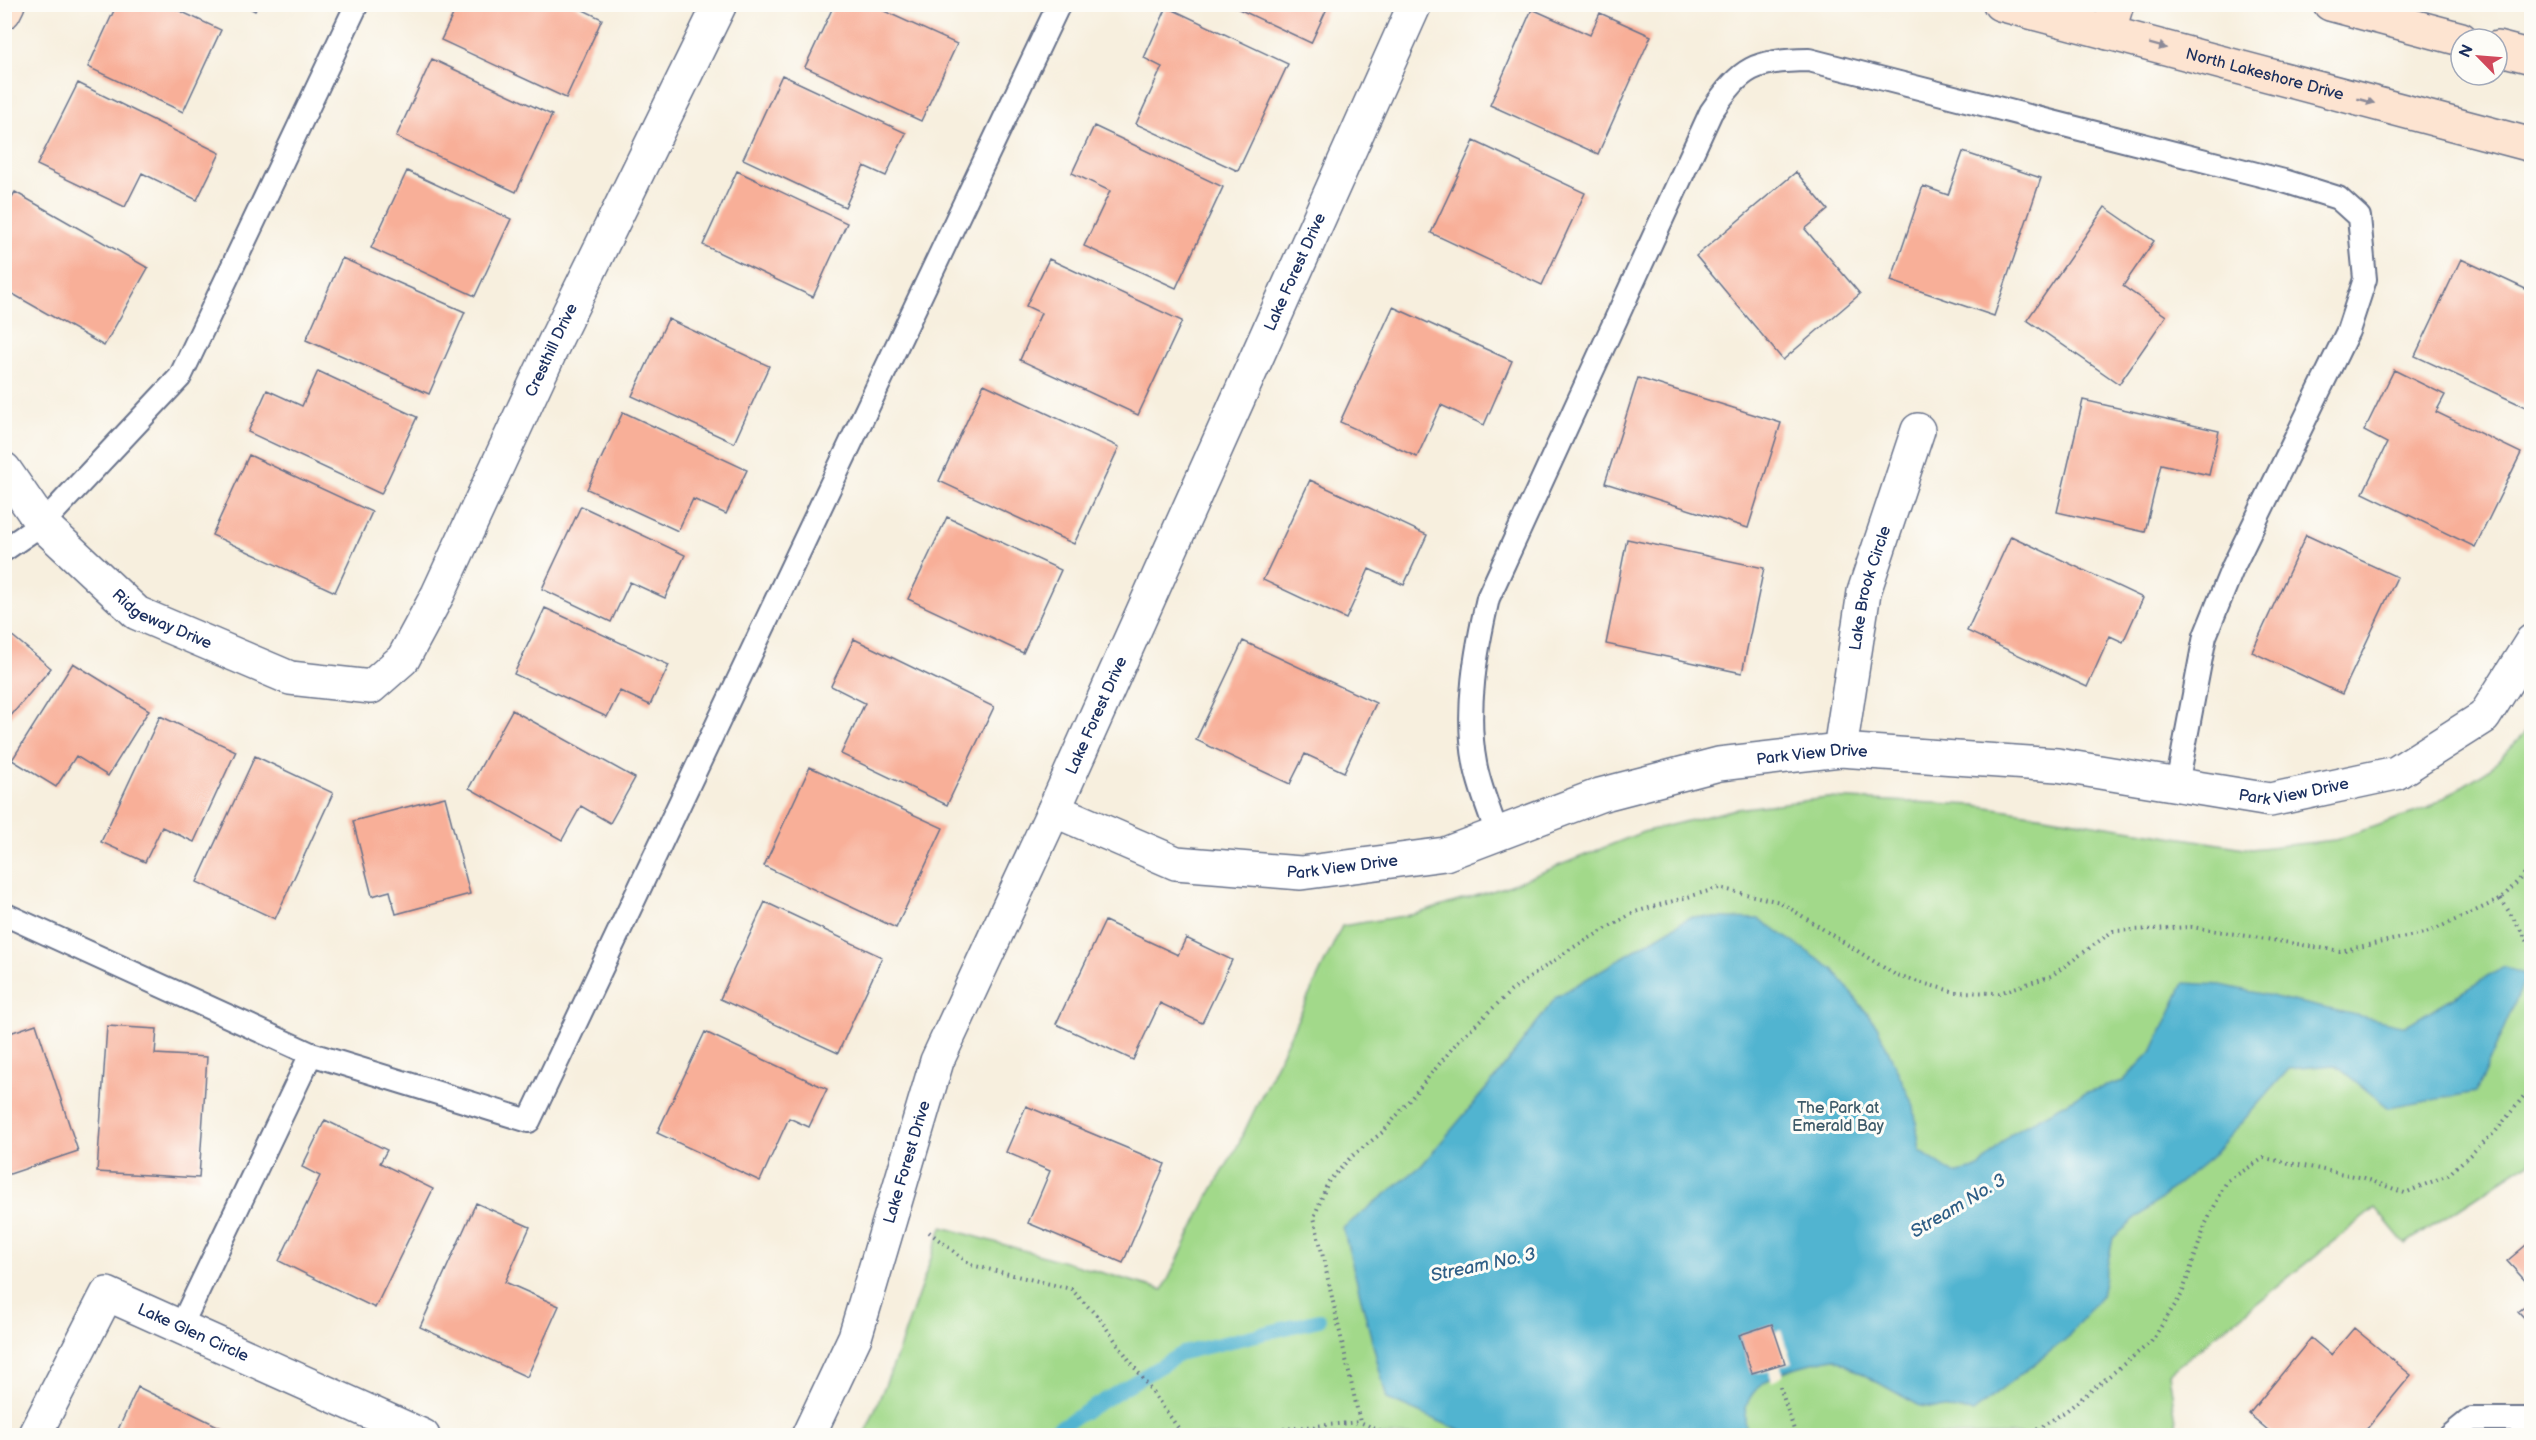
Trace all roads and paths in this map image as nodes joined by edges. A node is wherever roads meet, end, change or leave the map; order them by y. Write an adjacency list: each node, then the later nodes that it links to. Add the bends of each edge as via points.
1 (8, 4): 8 (main road)
2 (357, 4): 16 (lane, via 180,377)
3 (720, 4): 19 (street, Cresthill Drive, via 557,337 438,594 403,659)
4 (1059, 4): 28 (lane, via 529,1121)
5 (1415, 4): 22 (street, Lake Forest Drive)
6 (2000, 4): 9 (main road, North Lakeshore Drive)
7 (2330, 4): 10 (main road)
8 (4, 12)
9 (2112, 19): 13 (main road, North Lakeshore Drive, one-way to 13)
10 (2449, 36)
11 (2509, 51): 12 (main road)
12 (2532, 57)
13 (2532, 145)
14 (1918, 430): 20 (street, Lake Brook Circle, via 1864,592)
15 (4, 469): 16 (street, Ridgeway Drive)
16 (42, 524): 17 (lane); 19 (street, Ridgeway Drive, via 137,613 290,678)
17 (4, 550)
18 (2532, 641): 21 (street, Park View Drive, via 2484,717 2396,773 2270,801)
19 (371, 687)
20 (1840, 750): 21 (street, Park View Drive, via 2057,765); 23 (street, Park View Drive, via 1719,764 1600,795)
21 (2177, 785): 23 (lane, via 2205,636 2233,567 2348,331 2365,279 2359,217 2338,198 2284,181 1809,60 1771,61 1732,81 1712,112 1488,598 1474,655 1472,702 1475,763)
22 (1054, 810): 23 (street, Park View Drive, via 1176,863 1300,873 1445,854); 38 (street, Lake Forest Drive, via 937,1062 855,1338)
23 (1497, 834)
24 (2532, 866): 25 (path)
25 (2501, 899): 27 (path); 33 (path, via 2430,932 2340,951 2192,927 2113,931 2051,976 1999,993 1955,992 1897,976 1780,902 1729,890 1719,888 1635,912 1569,950 1511,991 1460,1039 1384,1131 1328,1182 1314,1217)
26 (4, 914): 28 (lane)
27 (2532, 948)
28 (311, 1054): 31 (lane)
29 (2532, 1086): 42 (path, via 2496,1131 2448,1175 2405,1193 2364,1178 2264,1158 2228,1181 2206,1223 2182,1294 2151,1342 2066,1411)
30 (925, 1229): 36 (path, via 971,1265 1071,1289 1099,1318)
31 (181, 1326): 35 (street, Lake Glen Circle); 37 (street, Lake Glen Circle, via 107,1294)
32 (1780, 1387): 41 (path)
33 (1360, 1422): 39 (path); 40 (path)
34 (2532, 1426): 43 (lane, via 2527,1419 2471,1419)
35 (405, 1432)
36 (1183, 1433)
37 (34, 1436)
38 (808, 1436)
39 (1248, 1436)
40 (1391, 1436)
41 (1796, 1436)
42 (2027, 1436)
43 (2450, 1436)

